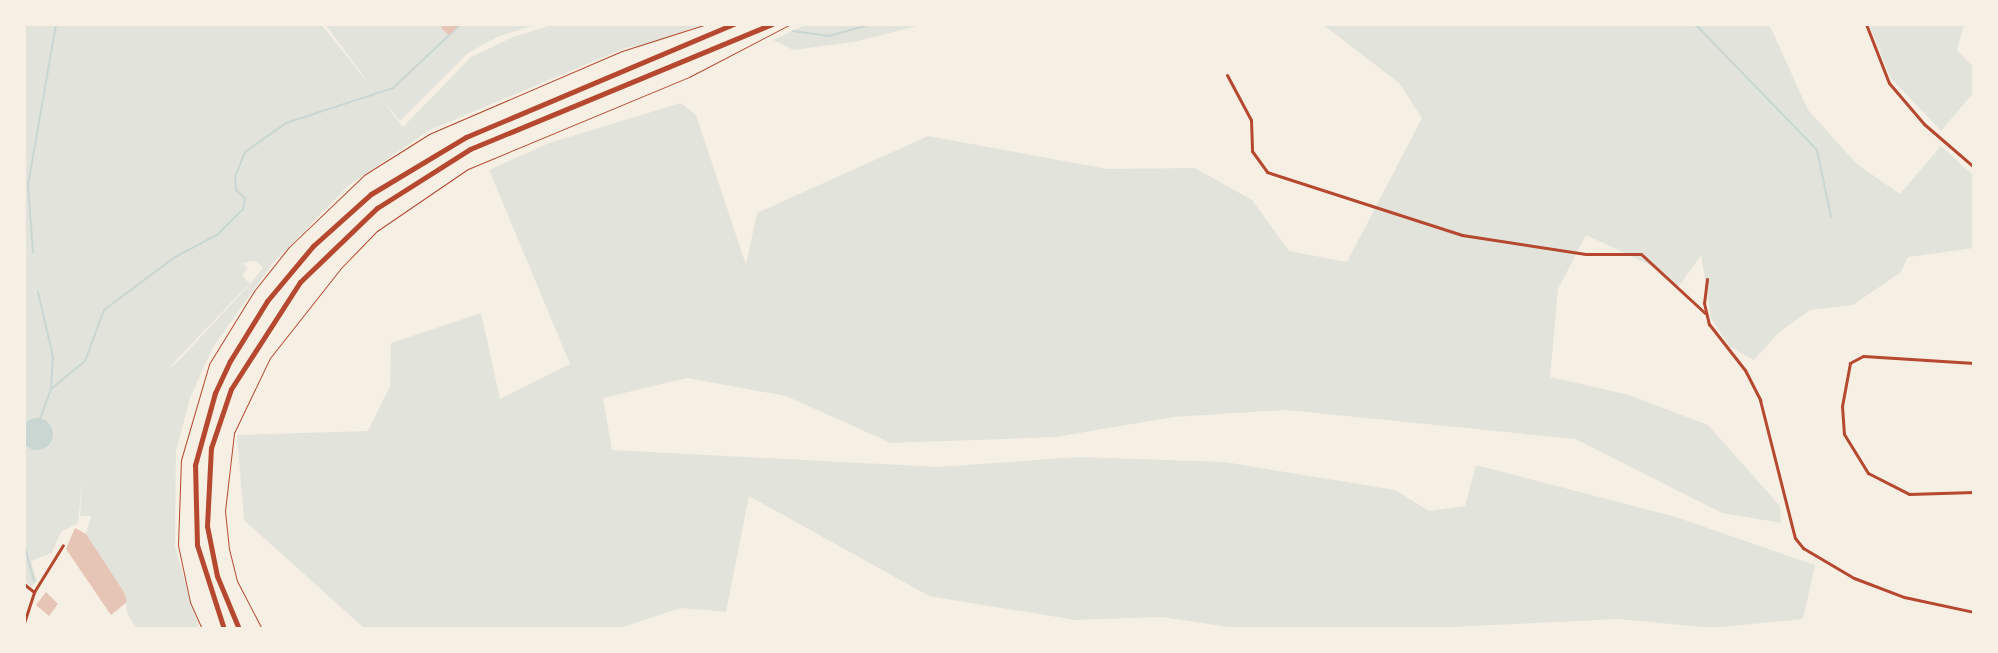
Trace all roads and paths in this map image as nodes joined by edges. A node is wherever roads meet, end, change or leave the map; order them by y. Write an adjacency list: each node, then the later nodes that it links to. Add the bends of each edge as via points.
1 (707, 24): 17 (path, via 622,51 429,134 364,175 289,247 254,291 209,364 181,460 178,545 190,602)
2 (734, 24): 18 (highway, via 466,137 417,163 371,194 304,257 267,301 230,361 195,465 197,545)
3 (772, 24): 19 (highway, via 448,161 377,208 300,282 231,389 211,448 207,526 217,576)
4 (791, 24): 20 (path, via 689,77 468,169 377,231 331,280 270,358 234,433 225,511 229,549 237,581)
5 (1866, 24): 7 (street, via 1889,83 1924,124)
6 (1227, 75): 9 (street, via 1251,120 1252,151 1267,172 1462,235 1586,254 1641,254)
7 (1974, 167)
8 (1707, 279): 9 (street)
9 (1705, 313): 15 (street, via 1760,400 1795,538 1803,548 1854,578 1904,597)
10 (1974, 363): 11 (street, via 1863,356 1850,363 1842,406 1844,434 1868,473 1909,494)
11 (1974, 492)
12 (63, 545): 14 (street)
13 (24, 584): 14 (street)
14 (34, 592): 16 (street)
15 (1974, 612)
16 (24, 623)
17 (202, 629)
18 (224, 629)
19 (239, 629)
20 (262, 629)

